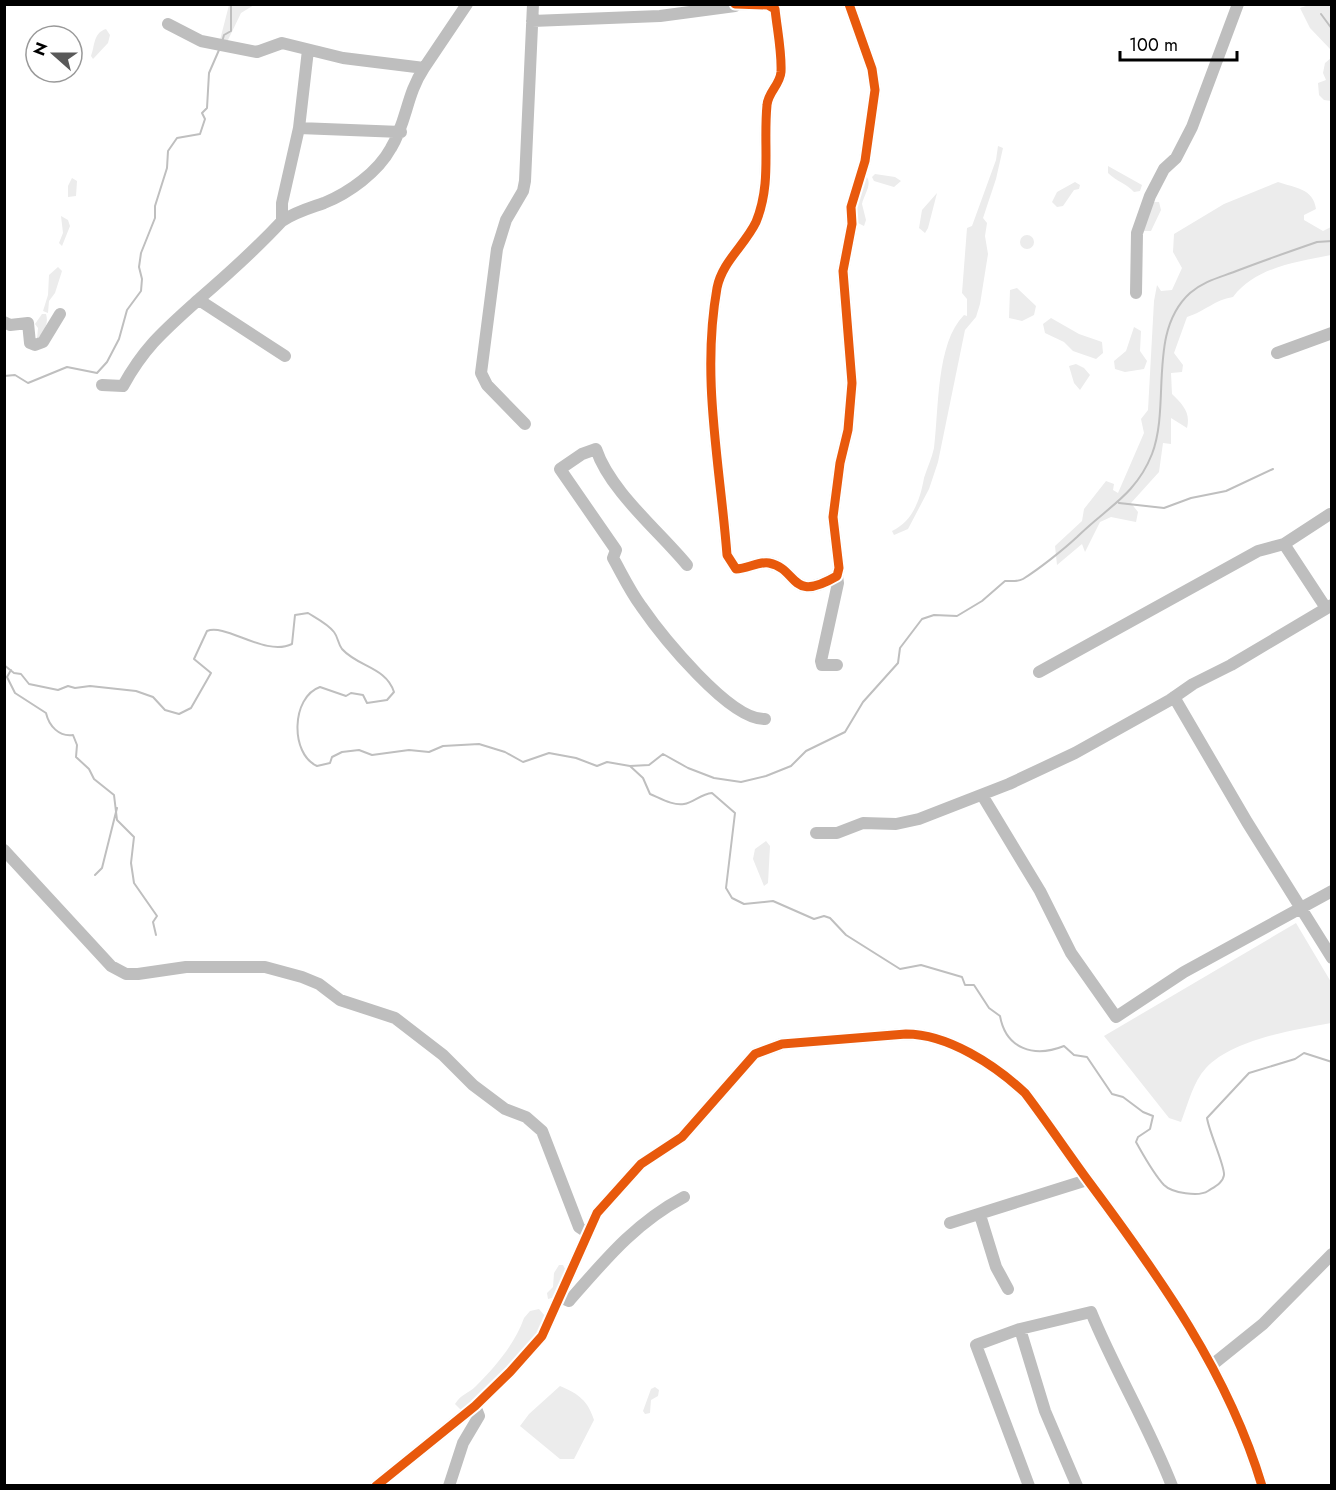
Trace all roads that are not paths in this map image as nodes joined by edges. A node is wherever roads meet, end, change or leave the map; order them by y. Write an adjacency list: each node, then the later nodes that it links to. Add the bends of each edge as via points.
1 (467, 4): 10 (street)
2 (533, 4): 7 (street)
3 (849, 4): 26 (street, via 872,69 875,90 866,162 851,207 852,224 843,271 852,383 833,517)
4 (1238, 4): 14 (street, via 1192,127 1150,196 1137,233)
5 (735, 5): 6 (street, via 669,15); 26 (street, via 768,5 775,9 781,72 767,106 767,170 762,203 747,239 723,271 713,318 710,398 727,555 736,569 766,562 775,564 800,585 824,584)
6 (615, 10): 7 (street)
7 (532, 21): 22 (street, via 525,181 497,249 480,373)
8 (168, 24): 9 (street, via 208,42 257,52 282,43)
9 (308, 50): 10 (street); 11 (street)
10 (424, 68): 12 (street, via 412,85)
11 (299, 128): 12 (street); 13 (street, via 282,203)
12 (401, 132): 13 (street, via 390,152 356,184 327,202)
13 (282, 221): 15 (street)
14 (1136, 293)
15 (199, 300): 20 (street); 21 (street, via 163,329 123,386)
16 (60, 315): 17 (street, via 43,342 35,345 30,343 28,323)
17 (4, 322)
18 (1332, 333): 19 (street)
19 (1277, 353)
20 (285, 356)
21 (102, 385)
22 (525, 424)
23 (1330, 514): 24 (street)
24 (1284, 544): 27 (street); 29 (street, via 1258,551)
25 (687, 566): 31 (street, via 601,464 596,449 560,469 616,550 613,558 641,606 667,638 733,708 755,719)
26 (837, 576): 28 (street, via 821,661 822,665)
27 (1329, 606): 30 (street)
28 (837, 665)
29 (1039, 672)
30 (1174, 697): 32 (street, via 1075,753); 36 (street)
31 (765, 719)
32 (982, 795): 33 (street, via 944,812 896,824 863,823 837,833); 36 (street, via 1040,891 1071,952 1116,1017 1184,972)
33 (816, 833)
34 (4, 850): 42 (street, via 111,966 126,974 186,967 264,967 302,977 340,1000 395,1018 481,1091 542,1131 579,1227)
35 (1332, 891): 36 (street)
36 (1299, 908): 37 (street)
37 (1332, 958)
38 (1088, 1180): 40 (street); 42 (street, via 1025,1093 962,1050 919,1034 782,1044 755,1054 682,1137 641,1164 597,1213); 47 (street, via 1134,1243)
39 (684, 1197): 45 (street, via 627,1235 569,1301)
40 (980, 1215): 41 (street); 44 (street, via 996,1267)
41 (950, 1223)
42 (588, 1233): 45 (street)
43 (1332, 1254): 47 (street, via 1272,1316)
44 (1008, 1289)
45 (560, 1297): 48 (street, via 542,1336)
46 (1020, 1329): 51 (street, via 976,1345); 52 (street, via 1045,1411); 53 (street, via 1091,1312 1155,1441)
47 (1212, 1365): 54 (street)
48 (475, 1406): 49 (street); 50 (street, via 479,1416 463,1443)
49 (376, 1485)
50 (449, 1485)
51 (1029, 1485)
52 (1077, 1485)
53 (1172, 1485)
54 (1262, 1485)

